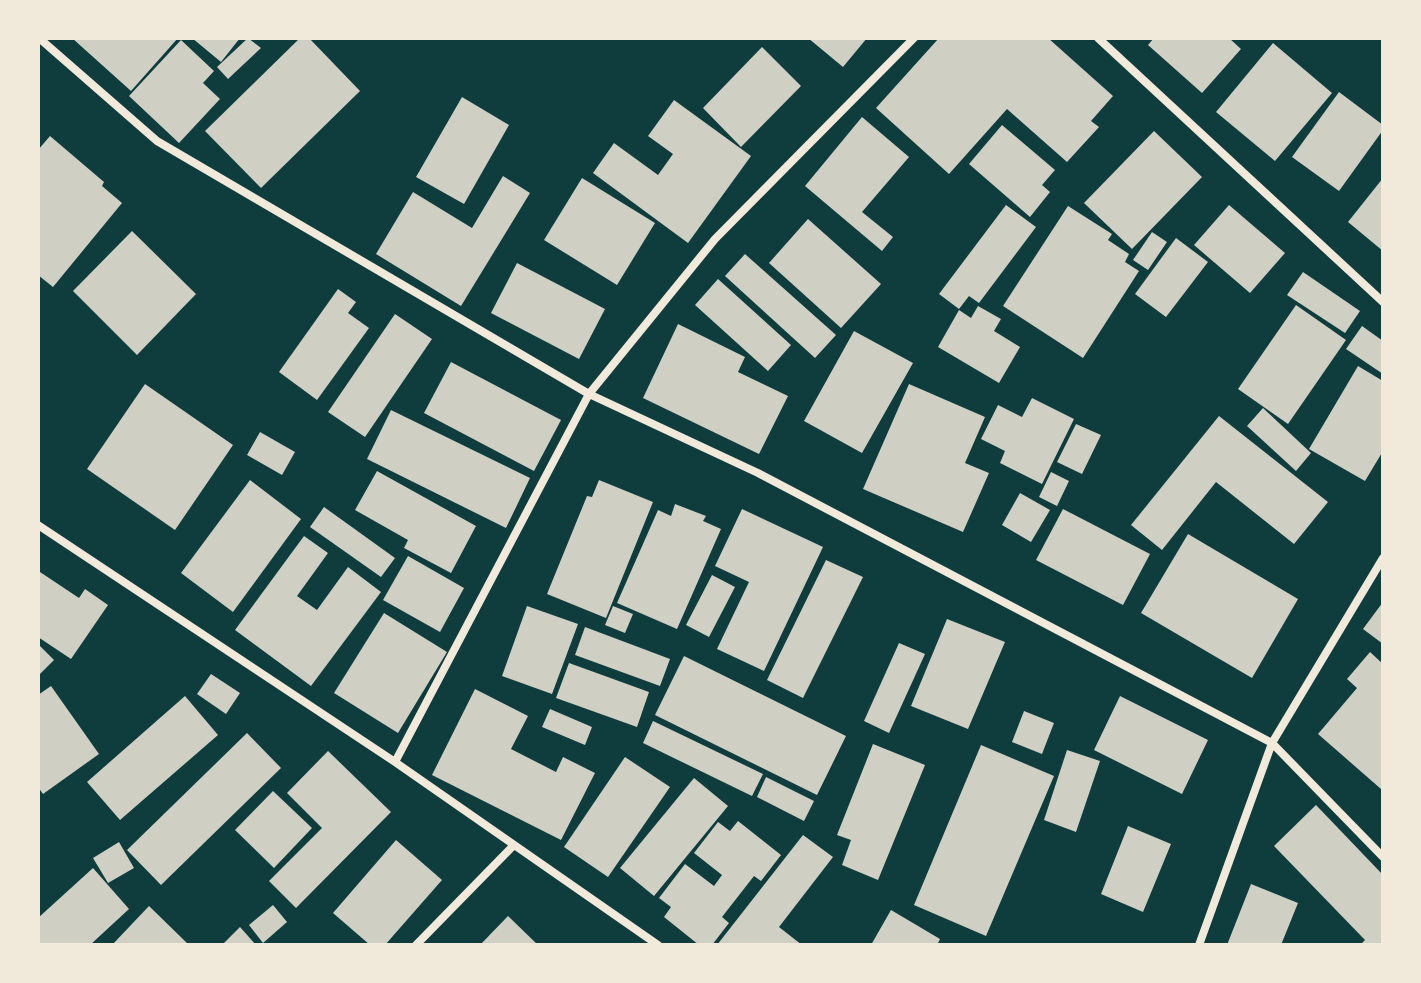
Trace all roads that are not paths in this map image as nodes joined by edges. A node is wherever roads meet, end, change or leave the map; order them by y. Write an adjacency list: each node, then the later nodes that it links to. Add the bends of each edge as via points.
1 (39, 38): 5 (street, via 157,141)
2 (914, 38): 5 (street, via 715,239)
3 (1098, 38): 4 (street)
4 (1383, 302)
5 (589, 394): 8 (street, via 758,473); 9 (street)
6 (38, 525): 9 (street)
7 (1383, 558): 8 (street)
8 (1272, 743): 11 (street); 14 (street)
9 (395, 762): 10 (street)
10 (513, 846): 12 (street); 13 (street)
11 (1383, 857)
12 (416, 945)
13 (658, 945)
14 (1199, 945)

